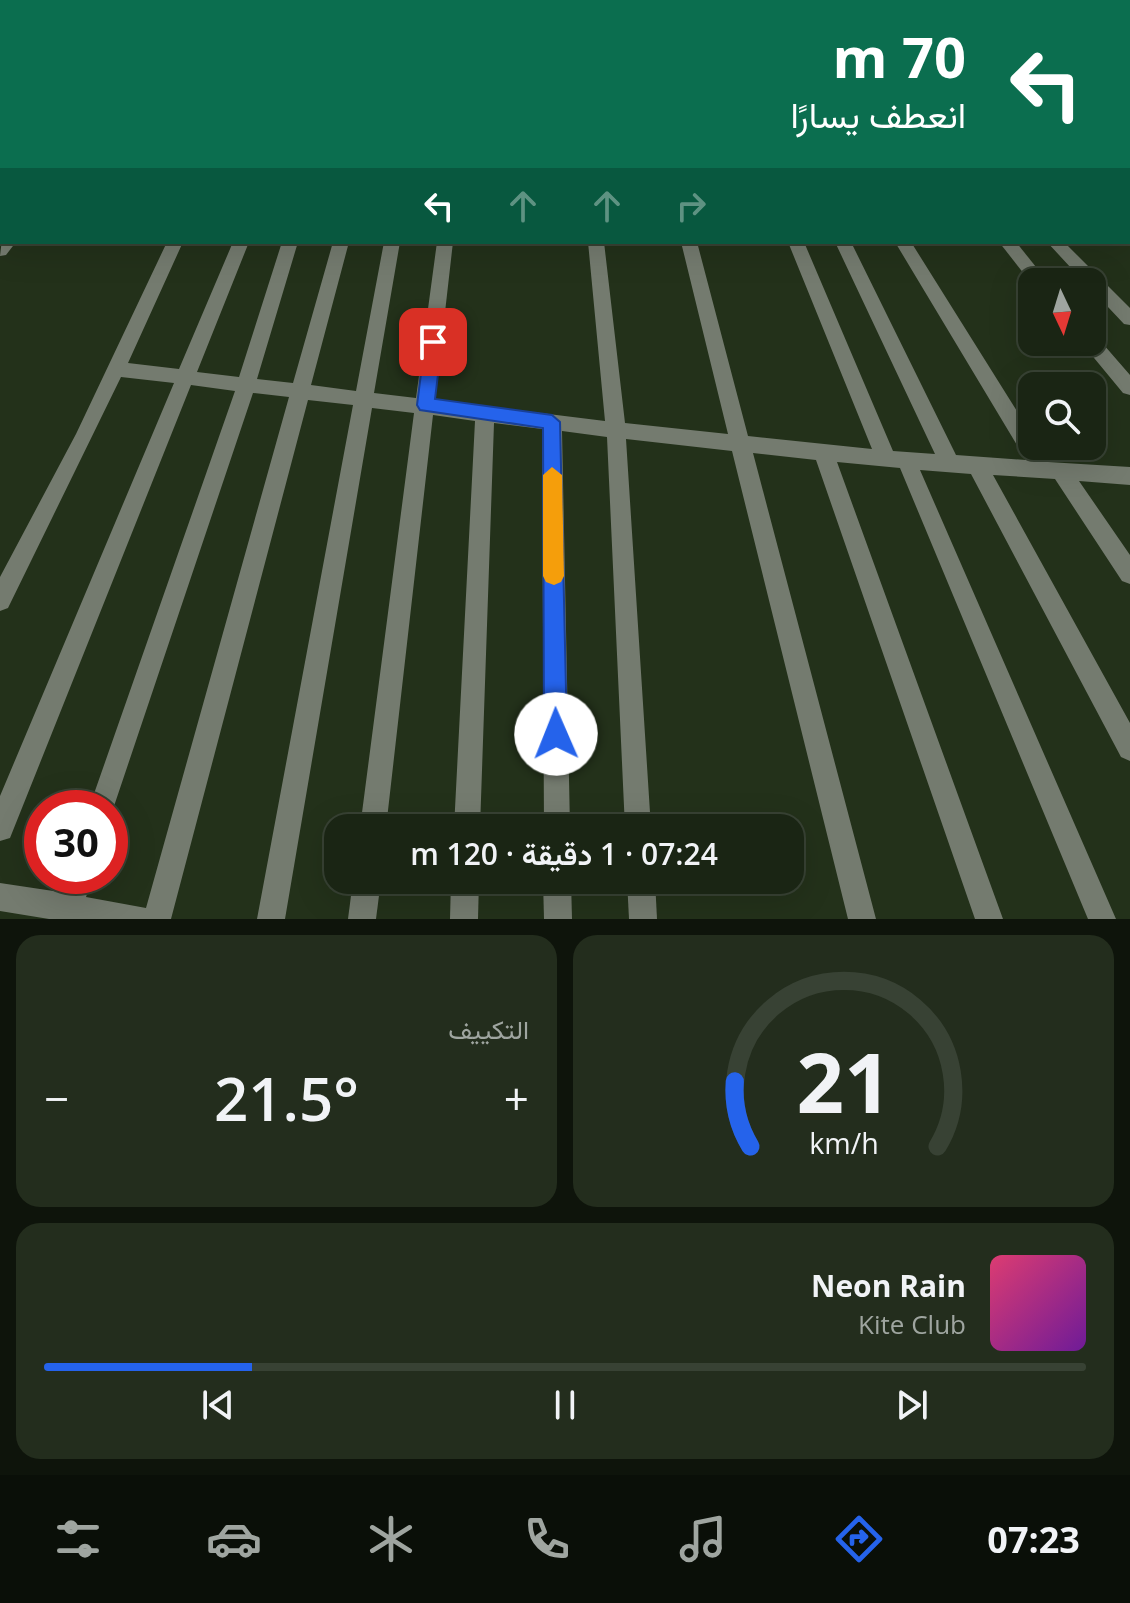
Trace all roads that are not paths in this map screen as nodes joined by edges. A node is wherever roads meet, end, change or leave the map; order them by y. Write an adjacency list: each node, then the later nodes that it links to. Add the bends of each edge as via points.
1 (174, 244): 17 (street)
2 (240, 244): 18 (street)
3 (289, 244): 19 (street)
4 (340, 244): 21 (street)
5 (392, 244): 22 (street)
6 (445, 244): 23 (street)
7 (596, 244): 26 (street)
8 (689, 244): 27 (street)
9 (797, 244): 29 (street)
10 (844, 244): 30 (street)
11 (904, 244): 32 (street)
12 (1009, 244): 14 (street)
13 (1057, 244): 15 (street)
14 (1028, 268)
15 (1130, 319)
16 (1103, 356): 20 (street)
17 (117, 369): 18 (street); 35 (street)
18 (185, 378): 19 (street); 42 (street)
19 (246, 385): 21 (street); 37 (street)
20 (1130, 388)
21 (301, 390): 22 (street); 51 (street)
22 (365, 398): 23 (street); 52 (street)
23 (426, 405): 24 (street); 38 (street)
24 (485, 413): 25 (street); 39 (street)
25 (552, 422): 26 (street); 40 (street)
26 (616, 430): 27 (street); 41 (street)
27 (739, 443): 28 (street); 57 (street)
28 (823, 452): 29 (street); 58 (street)
29 (896, 459): 30 (street); 59 (street)
30 (950, 464): 31 (street)
31 (977, 465): 32 (street); 36 (street)
32 (1051, 470): 33 (street); 34 (street)
33 (1130, 476)
34 (1130, 574)
35 (0, 600)
36 (1130, 748)
37 (108, 790)
38 (375, 814)
39 (468, 814)
40 (557, 814)
41 (637, 814)
42 (0, 828)
43 (73, 894): 49 (street)
44 (365, 894): 53 (street)
45 (465, 894): 54 (street)
46 (557, 894): 55 (street)
47 (642, 894): 56 (street)
48 (0, 897): 49 (street)
49 (66, 913): 50 (street)
50 (138, 919)
51 (157, 919)
52 (271, 919)
53 (362, 919)
54 (464, 919)
55 (558, 919)
56 (643, 919)
57 (862, 919)
58 (989, 919)
59 (1102, 919)

